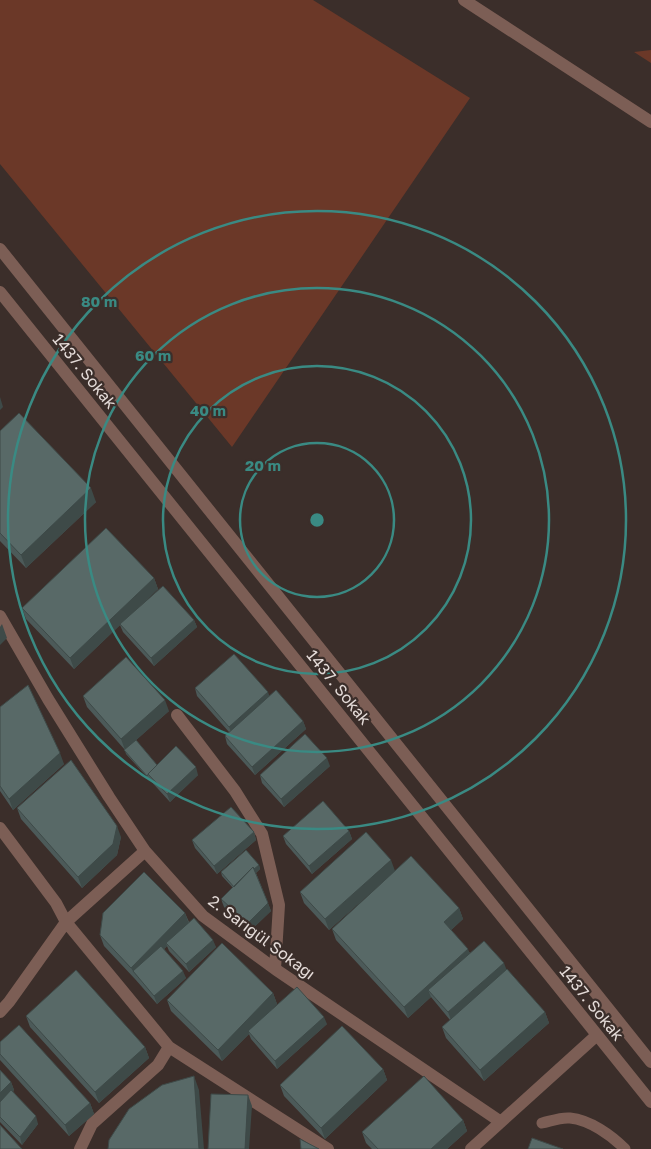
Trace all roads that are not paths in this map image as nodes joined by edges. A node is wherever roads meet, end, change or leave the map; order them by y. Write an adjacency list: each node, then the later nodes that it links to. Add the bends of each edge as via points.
1 (464, 0): 2 (street)
2 (651, 122)
3 (0, 249): 14 (street)
4 (0, 292): 12 (street, 1437. Sokak)
5 (0, 616): 8 (street, 2. Sarıgül Sokağı, via 48,699)
6 (177, 715): 10 (street, via 235,791 262,834 279,905)
7 (0, 828): 9 (street, via 56,903)
8 (145, 851): 9 (street); 10 (street, 2. Sarıgül Sokağı, via 203,916)
9 (66, 922): 11 (street); 13 (street)
10 (275, 969): 16 (street, 2. Sarıgül Sokağı)
11 (0, 1012)
12 (597, 1035): 15 (street, 1437. Sokak); 16 (street)
13 (169, 1047): 18 (street, via 158,1065 92,1124); 19 (street)
14 (651, 1062)
15 (651, 1102)
16 (501, 1122): 20 (street)
17 (542, 1123): 21 (lane, via 569,1118 579,1120 605,1132)
18 (80, 1149)
19 (328, 1149)
20 (471, 1149)
21 (625, 1149)

